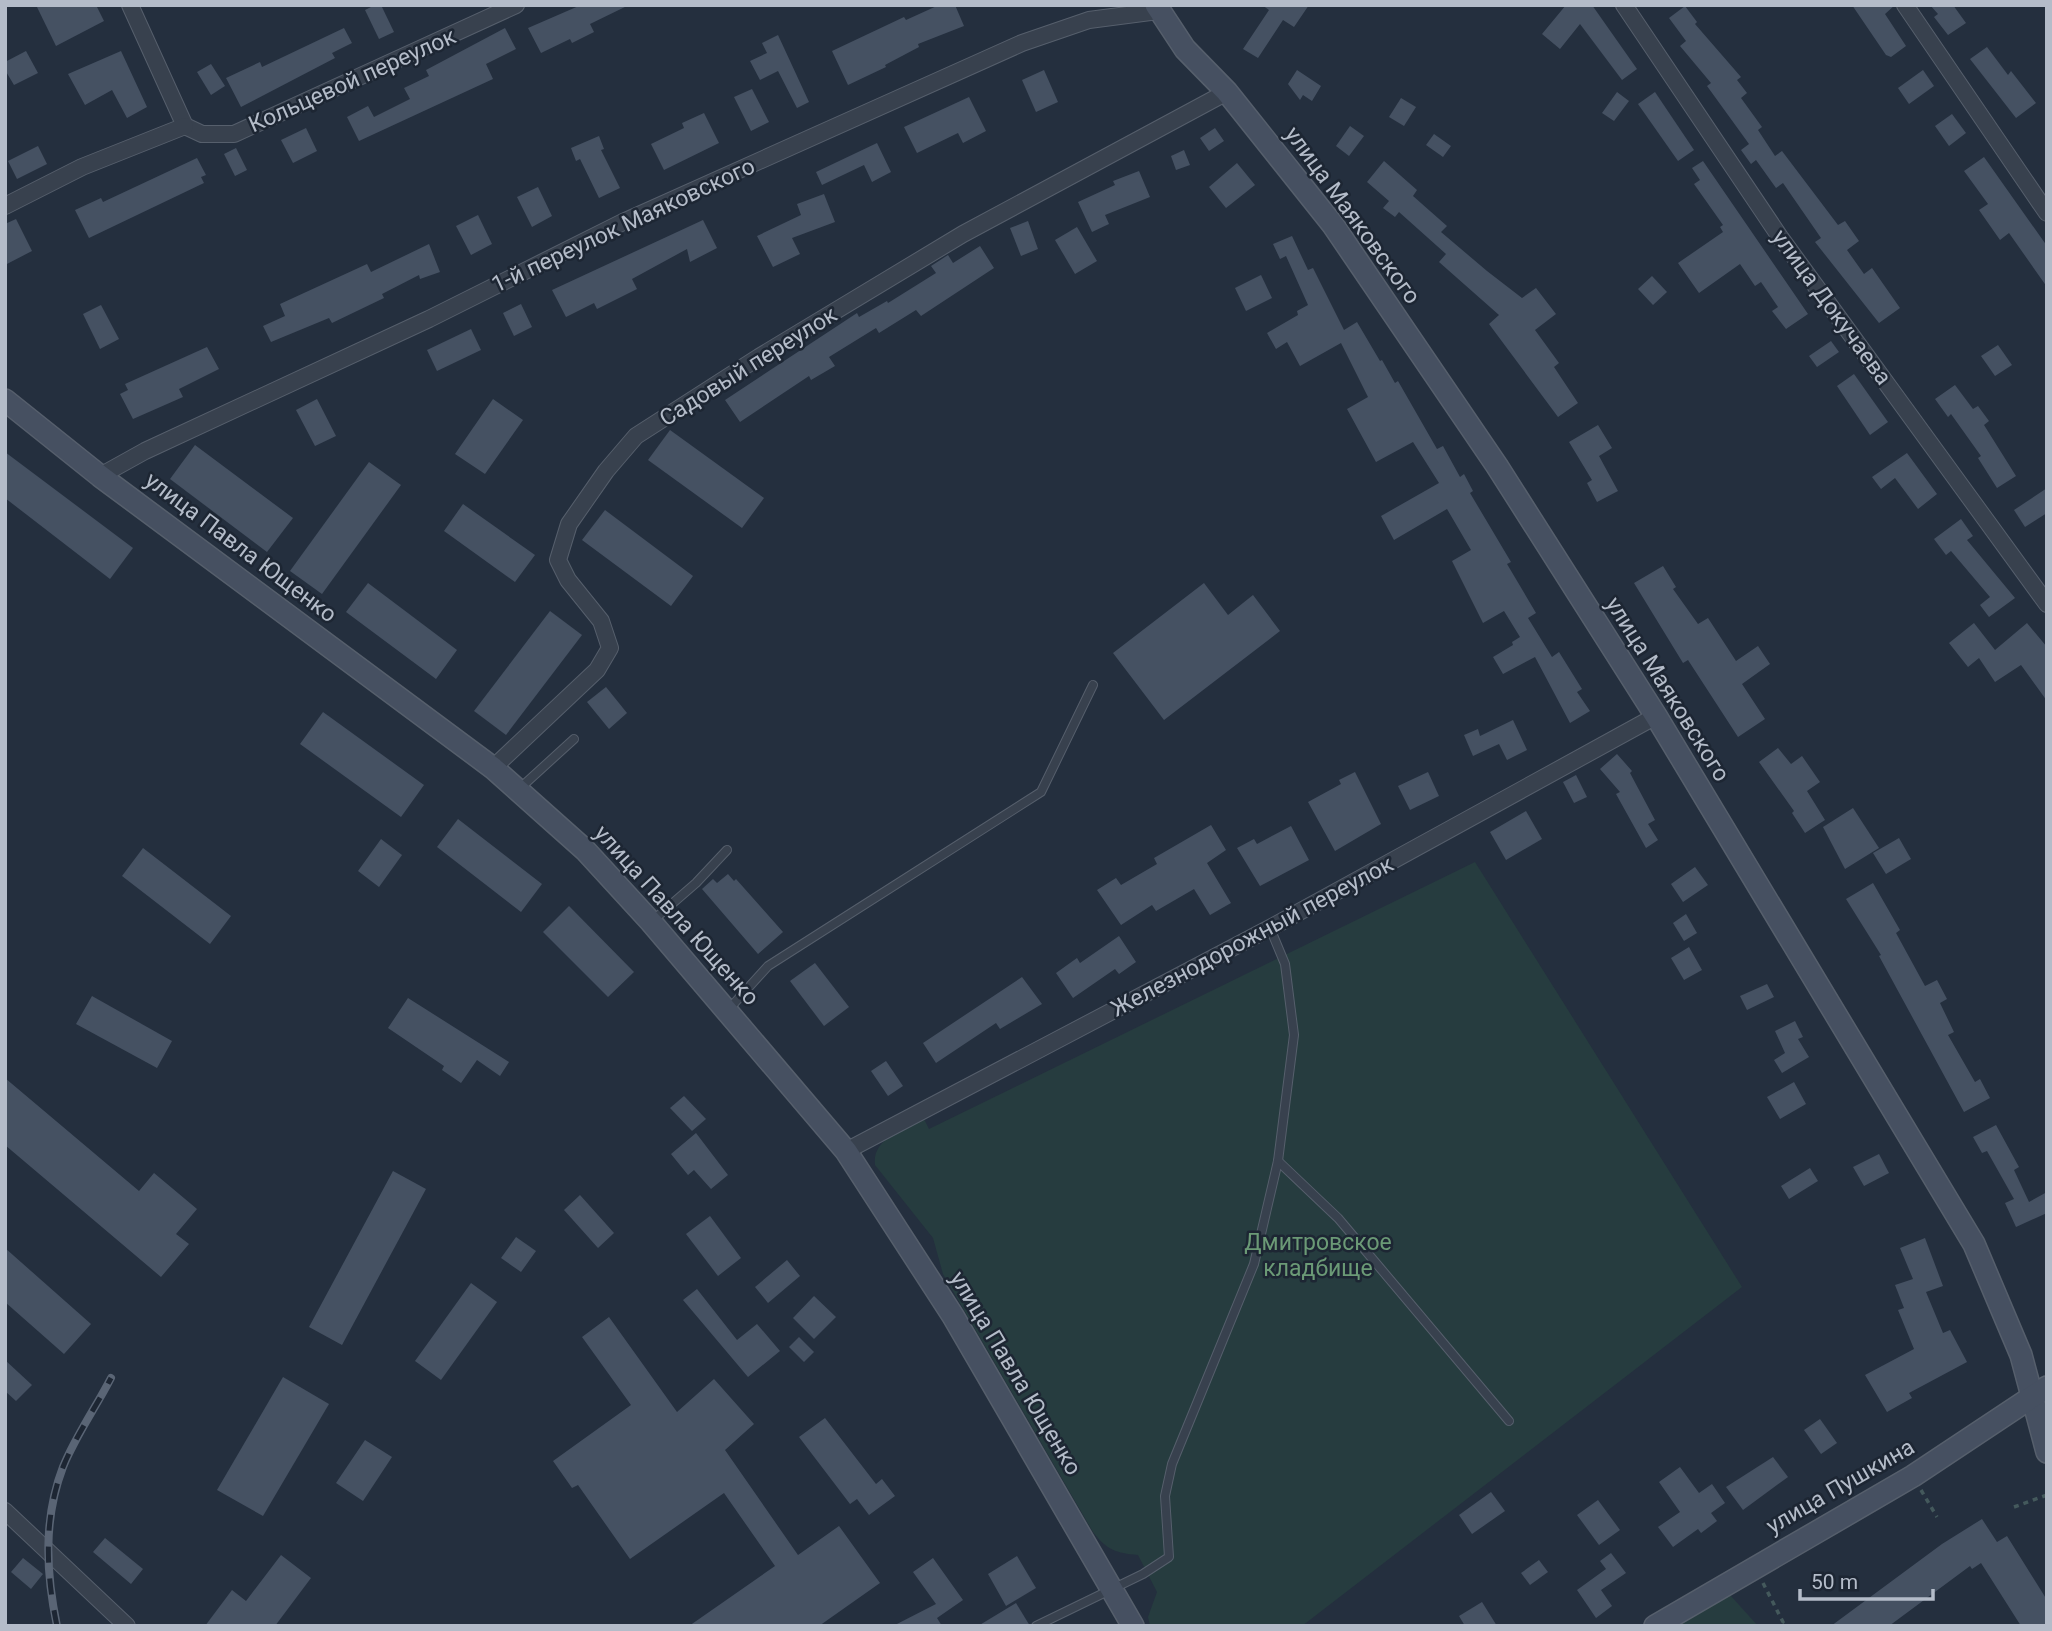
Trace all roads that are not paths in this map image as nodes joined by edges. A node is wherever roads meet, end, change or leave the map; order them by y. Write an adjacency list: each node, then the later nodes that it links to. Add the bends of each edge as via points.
1 (130, 5): 7 (street)
2 (516, 5): 7 (street, Кольцевой переулок, via 234,134 202,134)
3 (1624, 5): 12 (street, улица Докучаева, via 1780,237)
4 (1905, 5): 9 (street)
5 (1157, 8): 6 (street, улица Маяковского, via 1185,49); 11 (street, 1-й переулок Маяковского, via 1089,20 1022,43 623,222)
6 (1227, 92): 14 (street, улица Маяковского, via 1341,236 1497,466); 16 (street, Садовый переулок, via 963,234 636,436 569,524 558,560 601,621 610,648 597,670)
7 (185, 126): 8 (street, via 82,167)
8 (5, 206)
9 (2047, 213)
10 (5, 400): 11 (street, улица Павла Ющенко)
11 (100, 476): 16 (street, улица Павла Ющенко)
12 (2047, 604)
13 (1093, 685): 21 (lane, via 1041,792 768,966)
14 (1656, 716): 20 (street, Железнодорожный переулок); 24 (street, улица Маяковского, via 1974,1244)
15 (574, 739): 17 (lane)
16 (493, 768): 17 (street, улица Павла Ющенко)
17 (518, 790): 19 (street, улица Павла Ющенко, via 585,850)
18 (727, 850): 19 (lane)
19 (652, 922): 21 (street, улица Павла Ющенко)
20 (1270, 928): 22 (street, Железнодорожный переулок); 23 (lane, via 1284,964 1294,1035)
21 (729, 1009): 22 (street, улица Павла Ющенко)
22 (846, 1151): 28 (street, улица Павла Ющенко, via 953,1315)
23 (1278, 1161): 25 (lane, via 1338,1218); 28 (lane, via 1254,1264 1172,1464 1165,1496 1169,1557)
24 (2039, 1393): 26 (street, улица Маяковского); 32 (street, улица Пушкина, via 1913,1476)
25 (1509, 1421)
26 (2047, 1452)
27 (5, 1511): 29 (street)
28 (1113, 1590): 30 (lane); 31 (street, улица Павла Ющенко)
29 (127, 1626)
30 (1036, 1626)
31 (1133, 1626)
32 (1655, 1626)

